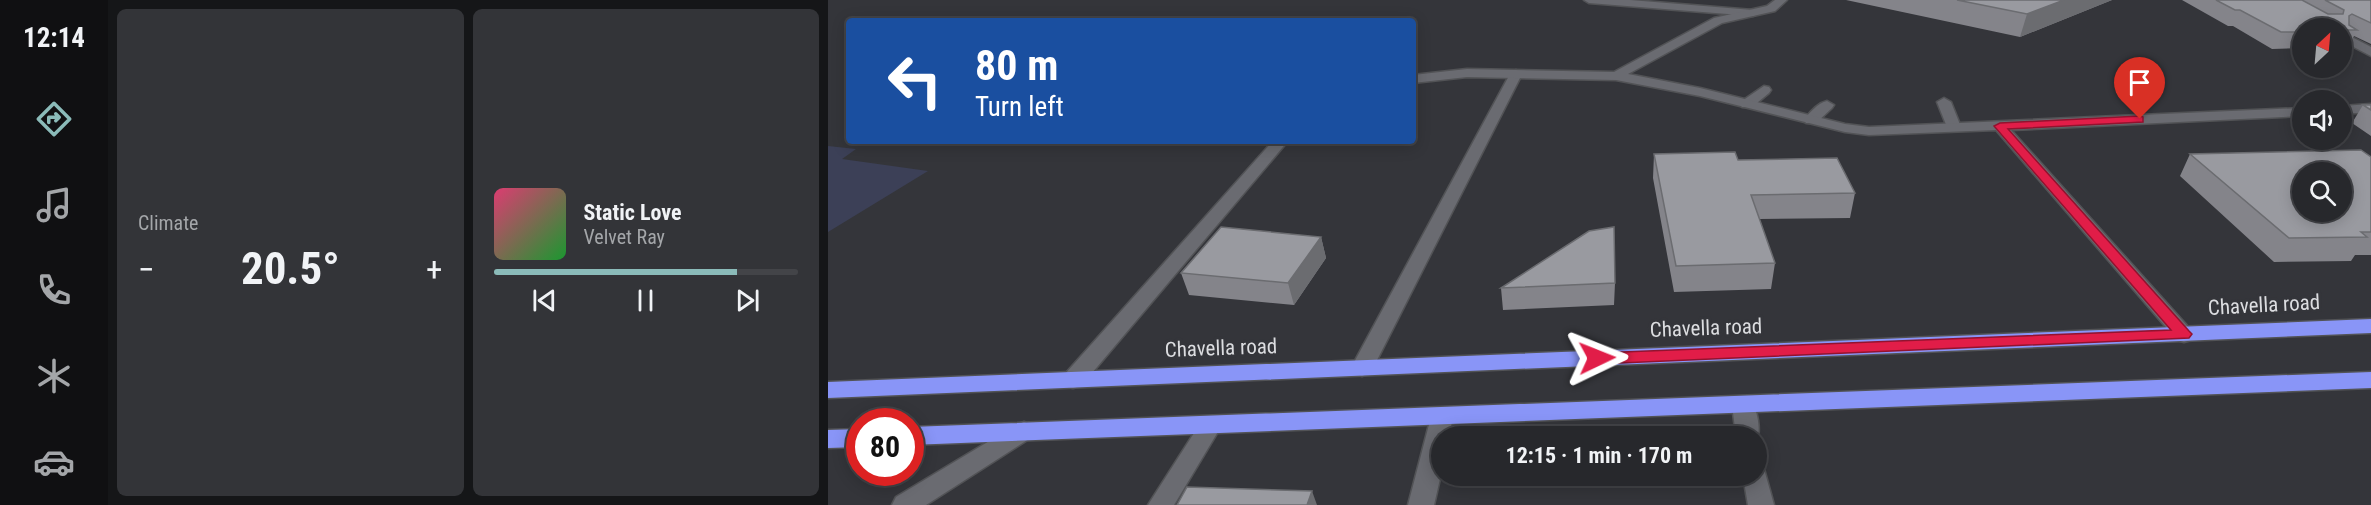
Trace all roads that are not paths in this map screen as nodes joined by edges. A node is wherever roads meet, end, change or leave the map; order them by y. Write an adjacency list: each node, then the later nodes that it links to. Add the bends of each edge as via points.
1 (1589, 0): 3 (street)
2 (1782, 0): 3 (street, via 1771,9)
3 (1753, 13): 7 (street, via 1718,20)
4 (2352, 41): 5 (street)
5 (2371, 51)
6 (1516, 74): 7 (street); 8 (street, via 1467,73); 22 (street)
7 (1616, 76): 11 (street)
8 (1416, 79)
9 (1764, 90): 11 (street)
10 (1944, 102): 18 (street)
11 (1747, 104): 16 (street)
12 (1827, 105): 16 (street)
13 (2371, 108): 14 (street)
14 (2352, 109)
15 (2292, 112): 17 (street)
16 (1811, 120): 18 (street, via 1869,131)
17 (2000, 126): 18 (street); 21 (street)
18 (1954, 127)
19 (1278, 144): 23 (street)
20 (2371, 326): 21 (highway, Chavella road)
21 (2184, 334): 22 (highway, Chavella road)
22 (1362, 368): 23 (highway, Chavella road)
23 (1073, 380): 25 (highway, Chavella road)
24 (2371, 380): 26 (highway)
25 (828, 390)
26 (1743, 405): 27 (highway); 29 (street)
27 (1442, 417): 28 (highway); 37 (street)
28 (1211, 425): 30 (highway); 36 (street)
29 (1746, 426)
30 (1024, 431): 31 (highway); 35 (street)
31 (924, 435)
32 (846, 438): 33 (highway)
33 (828, 439)
34 (1757, 486): 38 (street)
35 (905, 505)
36 (1161, 505)
37 (1421, 505)
38 (1761, 505)

